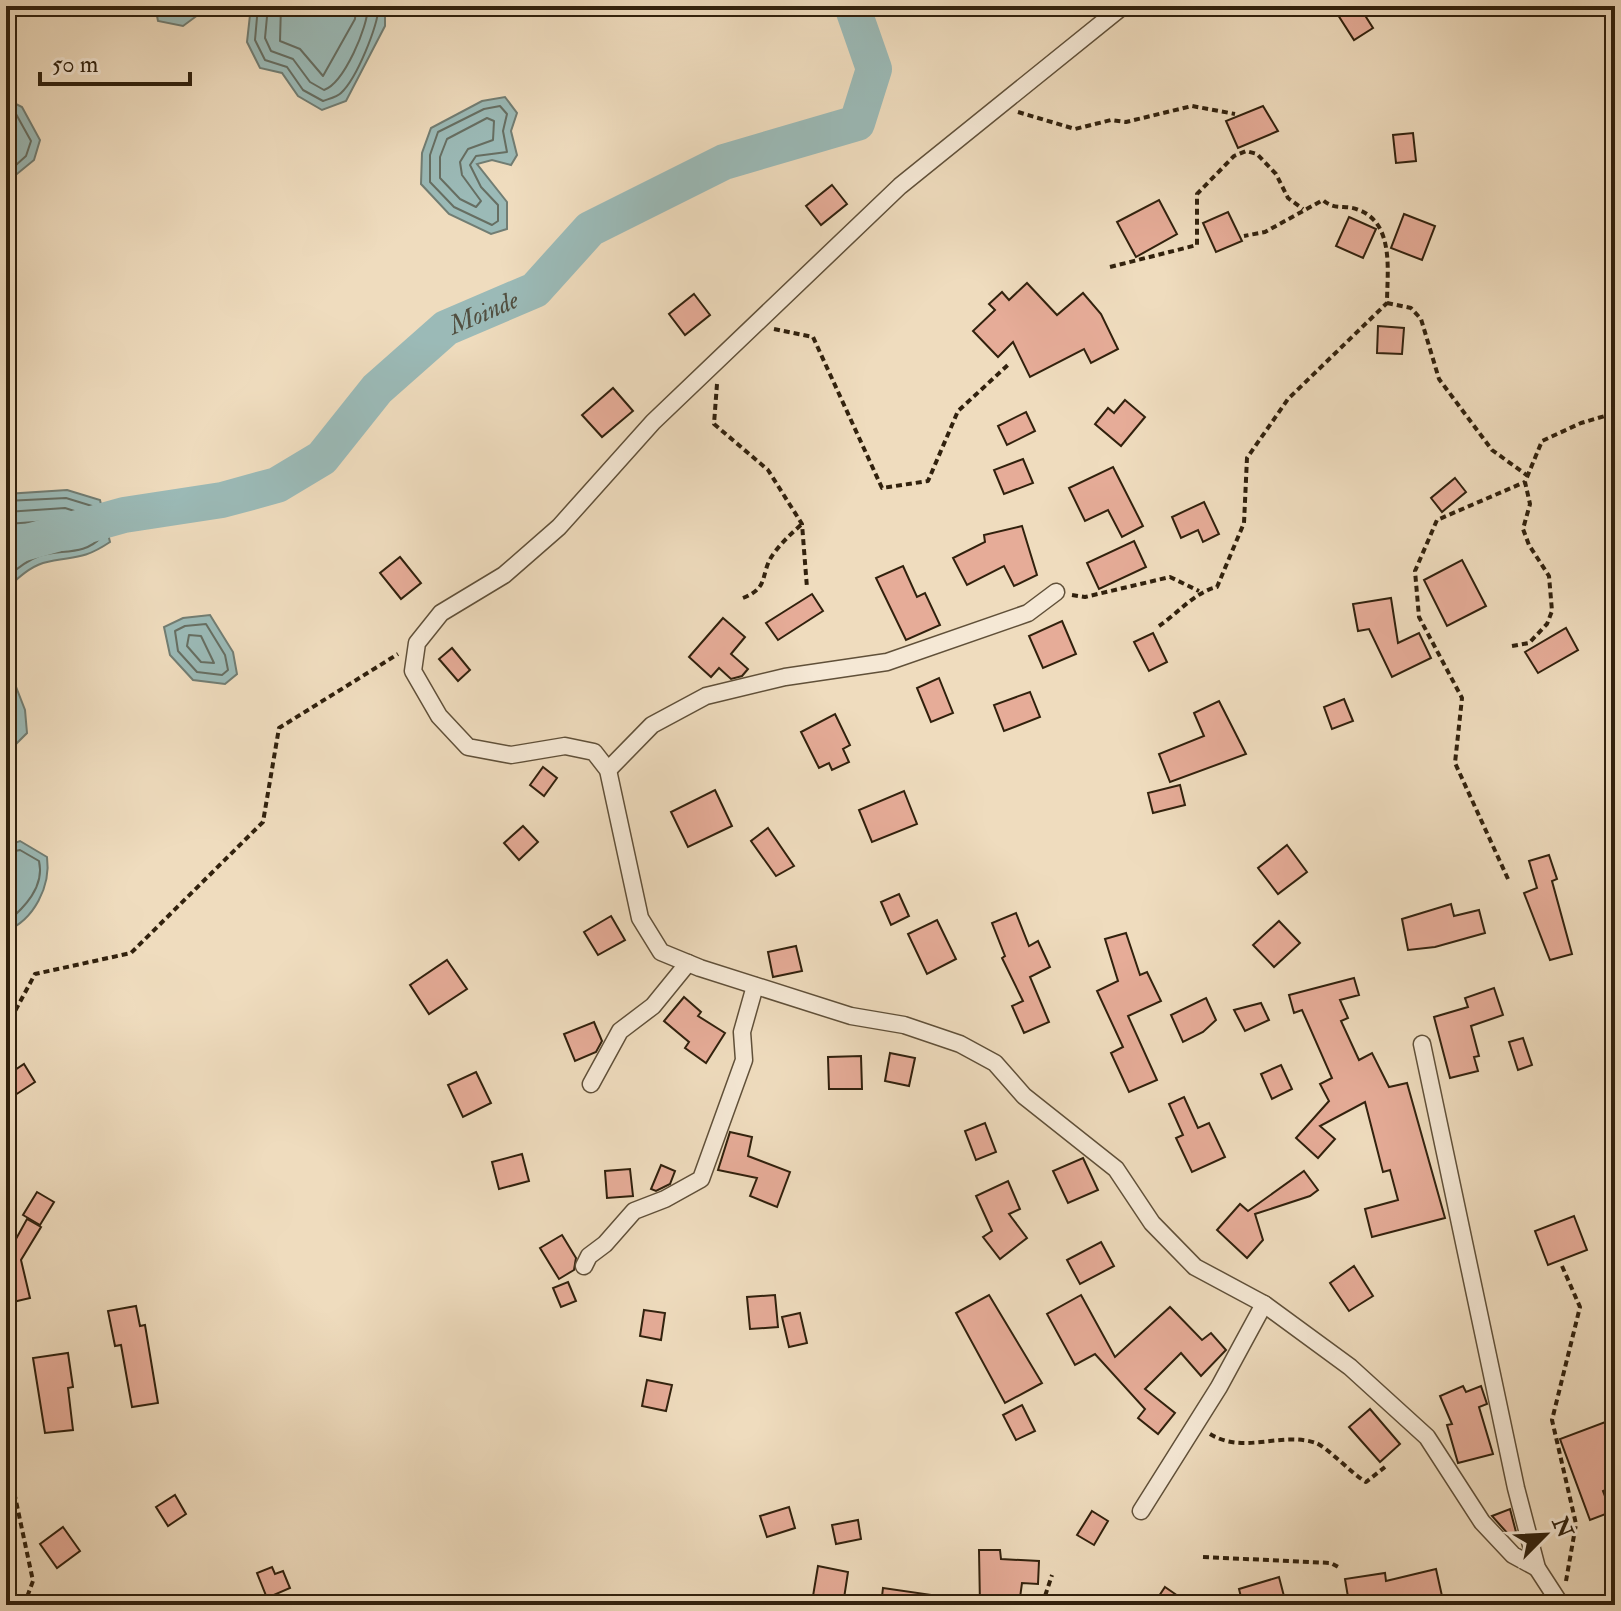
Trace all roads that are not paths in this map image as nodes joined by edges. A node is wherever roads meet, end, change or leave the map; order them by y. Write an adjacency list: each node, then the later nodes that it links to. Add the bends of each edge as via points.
1 (1123, 6): 3 (street, via 900,186 653,422 559,527 504,575 441,613 417,643 413,671 439,716 468,747 511,755 565,746 594,752)
2 (1056, 592): 3 (street, via 1028,613 887,662 785,677 706,696 652,725)
3 (608, 770): 4 (street, via 640,918 661,952)
4 (688, 963): 5 (street); 7 (street, via 653,1006 620,1031)
5 (755, 986): 8 (street, via 742,1032 744,1060 701,1179 634,1211); 9 (street, via 851,1016 904,1025 960,1044 995,1063 1024,1096 1116,1169 1152,1223 1195,1267)
6 (1422, 1044): 11 (street)
7 (591, 1084)
8 (584, 1266)
9 (1264, 1304): 10 (street); 11 (street, via 1350,1367 1427,1437 1482,1522 1513,1555)
10 (1141, 1511)
11 (1537, 1568): 12 (street)
12 (1563, 1598)

